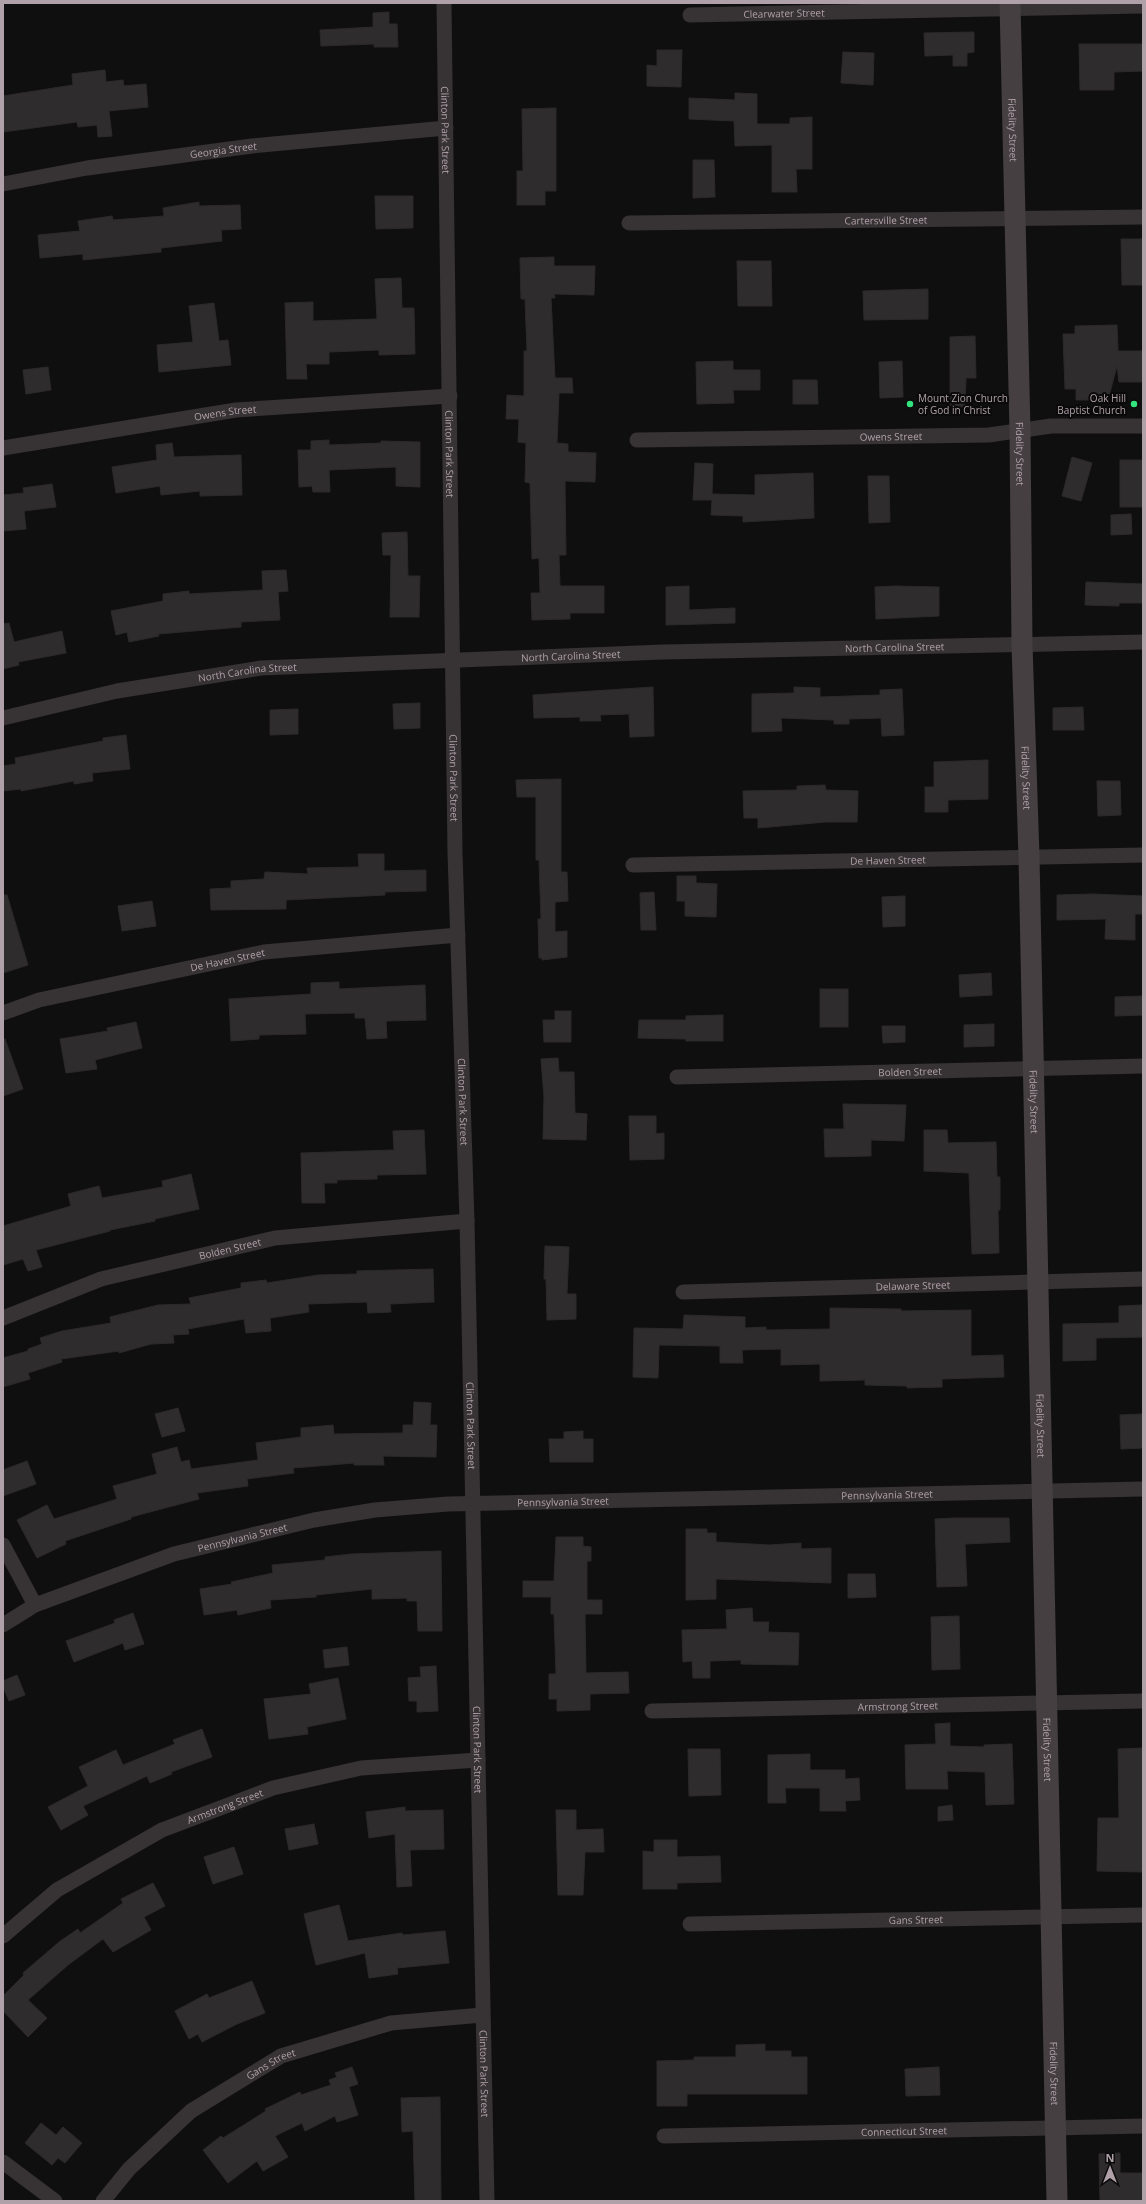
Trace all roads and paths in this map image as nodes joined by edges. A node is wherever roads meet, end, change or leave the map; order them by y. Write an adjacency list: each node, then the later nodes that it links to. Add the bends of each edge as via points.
1 (444, 3): 5 (street, Clinton Park Street)
2 (1010, 6): 3 (street, Clearwater Street); 4 (street, Clearwater Street); 8 (main road, Fidelity Street)
3 (1143, 6)
4 (690, 15)
5 (446, 128): 6 (street, Georgia Street, via 252,146 87,168); 10 (street, Clinton Park Street)
6 (3, 184)
7 (1143, 217): 8 (street, Cartersville Street)
8 (1014, 220): 9 (street, Cartersville Street); 12 (main road, Fidelity Street)
9 (629, 223)
10 (450, 396): 14 (street, Owens Street, via 236,410); 17 (street, Clinton Park Street)
11 (1143, 426): 12 (street, Owens Street, via 1051,426)
12 (1020, 431): 13 (street, Owens Street, via 989,435); 16 (main road, Fidelity Street)
13 (638, 440)
14 (3, 448)
15 (1143, 642): 16 (street, North Carolina Street)
16 (1022, 645): 17 (street, North Carolina Street, via 663,652); 20 (main road, Fidelity Street)
17 (453, 660): 18 (street, North Carolina Street, via 261,668 117,691); 22 (street, Clinton Park Street)
18 (3, 718)
19 (1143, 855): 20 (street, De Haven Street)
20 (1029, 857): 21 (street, De Haven Street); 25 (main road, Fidelity Street)
21 (633, 865)
22 (458, 935): 23 (street, De Haven Street, via 264,952 39,1000); 27 (street, Clinton Park Street)
23 (3, 1013)
24 (1143, 1066): 25 (street, Bolden Street)
25 (1034, 1069): 26 (street, Bolden Street); 29 (main road, Fidelity Street)
26 (677, 1077)
27 (467, 1222): 31 (street, Bolden Street, via 275,1238 101,1279); 34 (street, Clinton Park Street)
28 (1143, 1279): 29 (street, Delaware Street)
29 (1038, 1282): 30 (street, Delaware Street); 33 (main road, Fidelity Street)
30 (683, 1292)
31 (3, 1318)
32 (1143, 1489): 33 (street, Pennsylvania Street)
33 (1041, 1490): 34 (street, Pennsylvania Street); 39 (main road, Fidelity Street)
34 (473, 1504): 36 (street, Pennsylvania Street, via 375,1510 314,1520 174,1554); 41 (street, Clinton Park Street)
35 (3, 1544): 36 (street)
36 (34, 1605): 37 (street, Pennsylvania Street)
37 (3, 1625)
38 (1143, 1701): 39 (street, Armstrong Street)
39 (1046, 1704): 40 (street, Armstrong Street); 43 (main road, Fidelity Street)
40 (652, 1712)
41 (478, 1760): 45 (street, Armstrong Street, via 361,1768 273,1788 162,1830 57,1890); 46 (street, Clinton Park Street)
42 (1143, 1915): 43 (street, Gans Street)
43 (1052, 1917): 44 (street, Gans Street); 48 (main road, Fidelity Street)
44 (690, 1924)
45 (3, 1936)
46 (482, 2015): 52 (street, Gans Street, via 390,2024 281,2056 191,2111 129,2169); 53 (street, Clinton Park Street)
47 (1143, 2126): 48 (street, Connecticut Street)
48 (1055, 2127): 49 (street, Connecticut Street); 54 (main road, Fidelity Street)
49 (664, 2136)
50 (3, 2162): 51 (street)
51 (55, 2201)
52 (103, 2201)
53 (487, 2201)
54 (1057, 2201)

